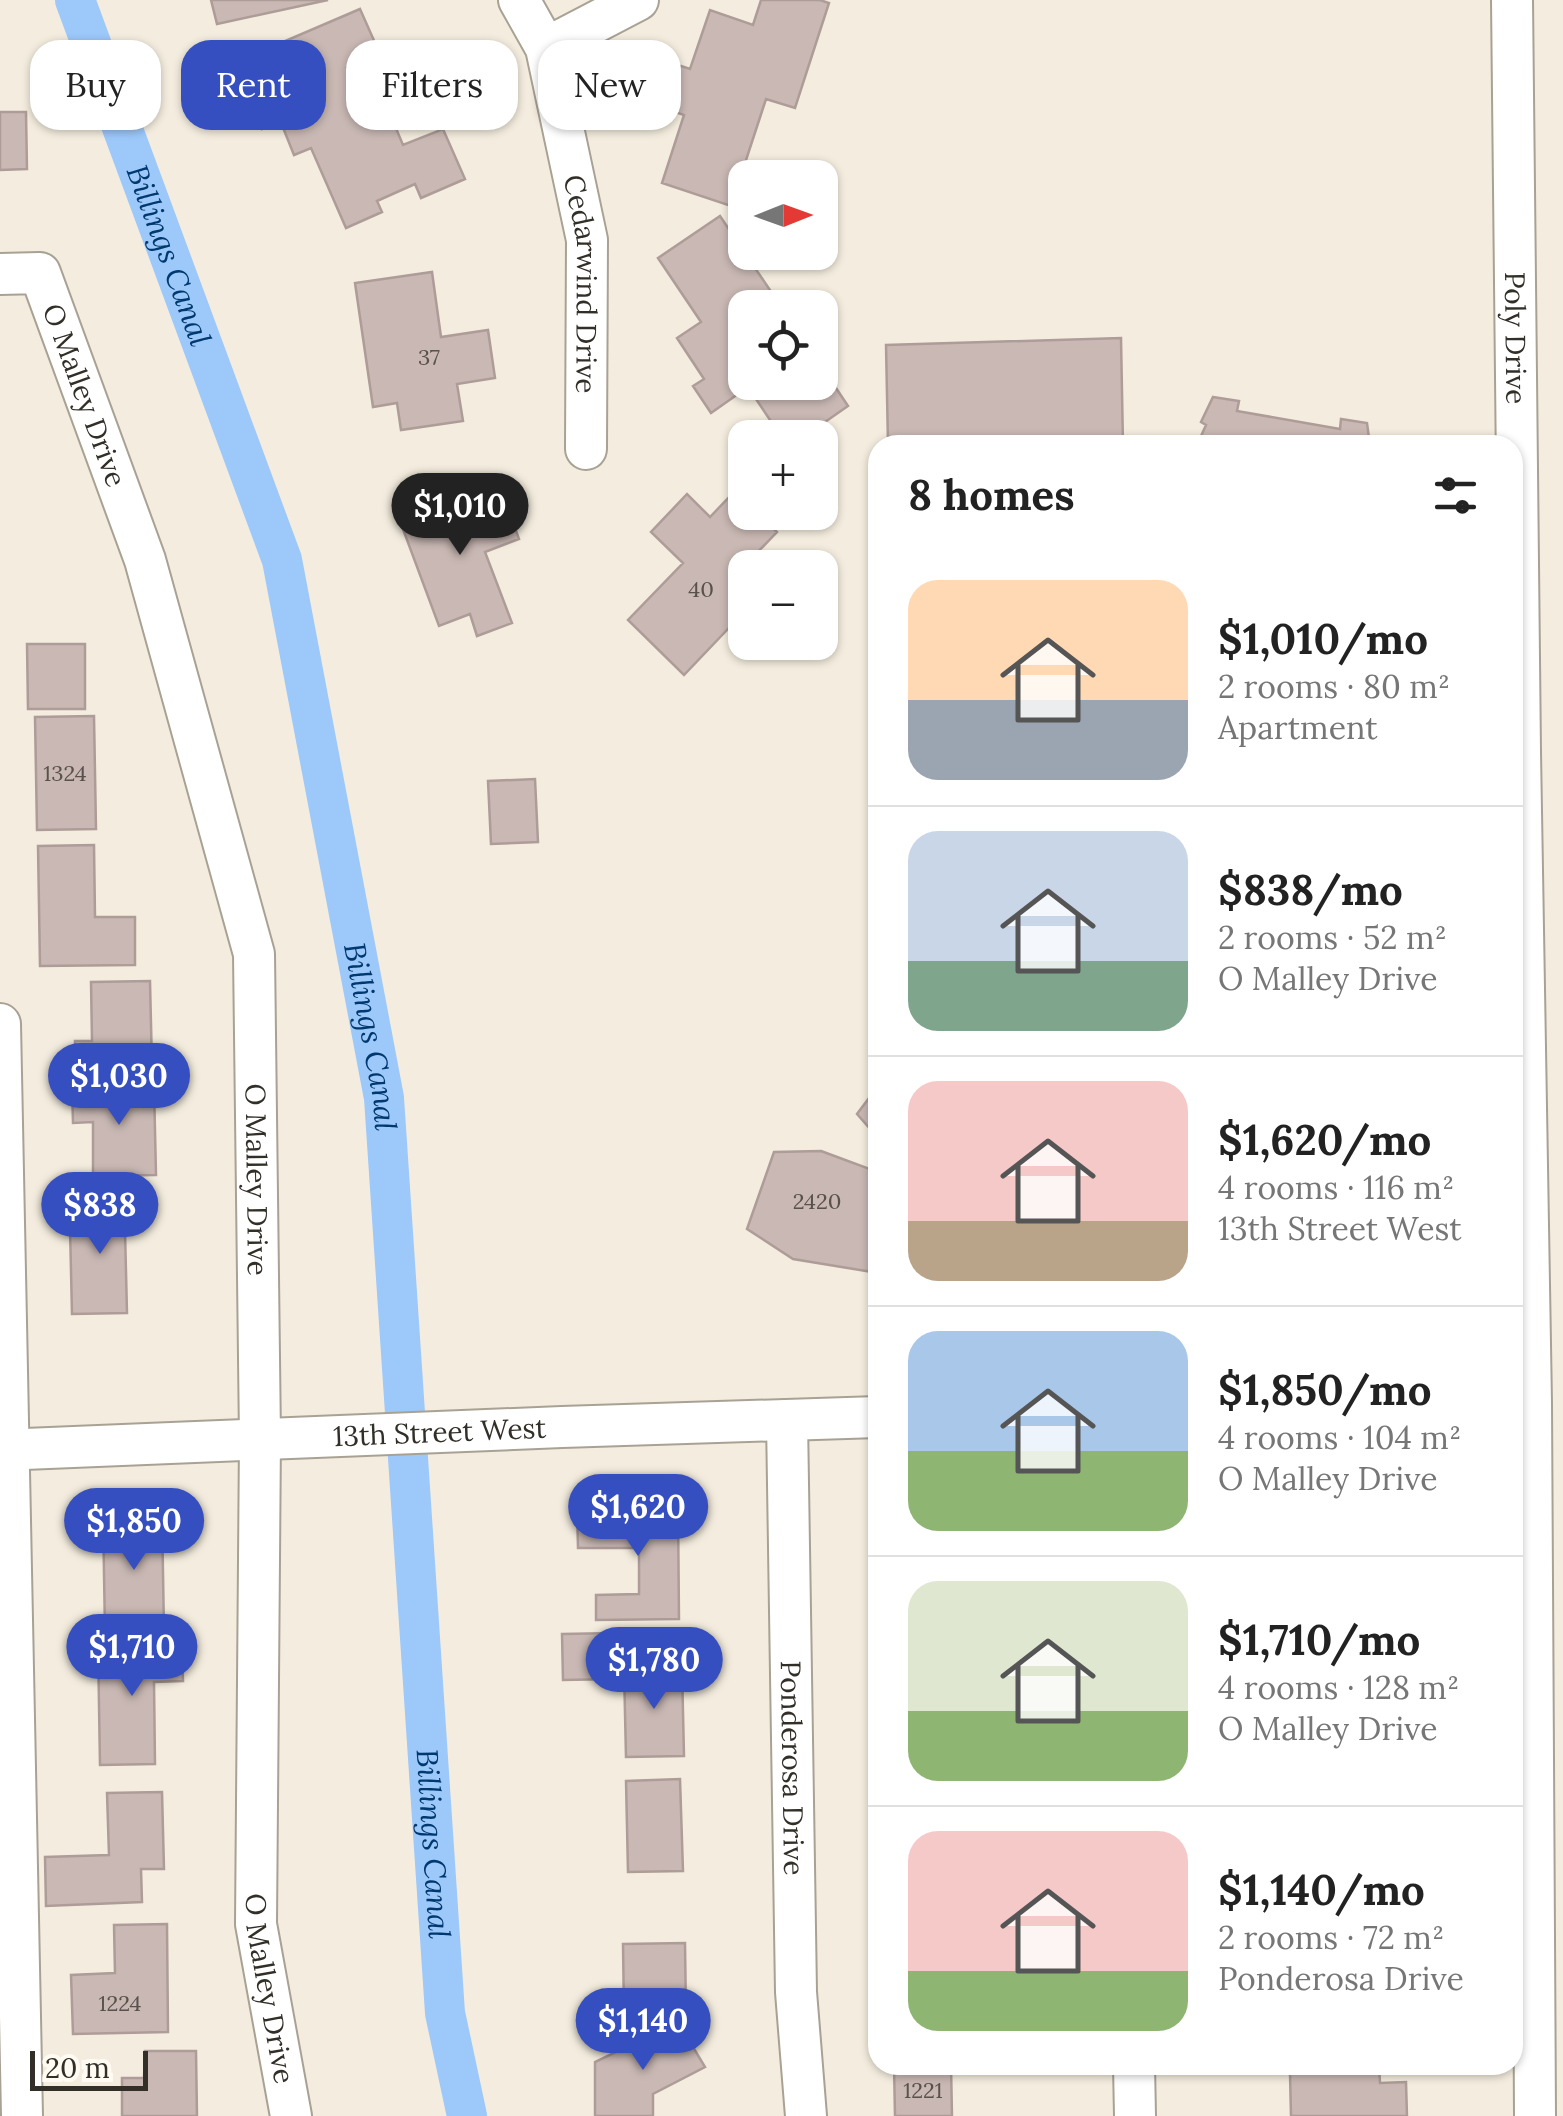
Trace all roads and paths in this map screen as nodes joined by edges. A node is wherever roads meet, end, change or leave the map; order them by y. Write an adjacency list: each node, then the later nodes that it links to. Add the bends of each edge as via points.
1 (519, 0): 4 (street, Cedarwind Drive)
2 (638, 0): 5 (street)
3 (1512, 0): 8 (street, Poly Drive)
4 (542, 40)
5 (561, 40)
6 (564, 130): 9 (street, Cedarwind Drive, via 587,240)
7 (0, 274): 15 (street, O Malley Drive, via 40,273 145,560 254,954)
8 (1517, 435)
9 (586, 448)
10 (1523, 890): 12 (street, Poly Drive)
11 (0, 1024): 16 (street)
12 (1536, 1403): 22 (street, Poly Drive)
13 (868, 1417): 14 (street, 13th Street West)
14 (787, 1420): 15 (street, 13th Street West); 20 (street, Ponderosa Drive, via 796,1992)
15 (260, 1438): 16 (street, 13th Street West); 19 (street, O Malley Drive, via 256,1924)
16 (4, 1450): 18 (street)
17 (1134, 2075): 21 (street)
18 (22, 2116)
19 (291, 2116)
20 (806, 2116)
21 (1135, 2116)
22 (1534, 2116)

